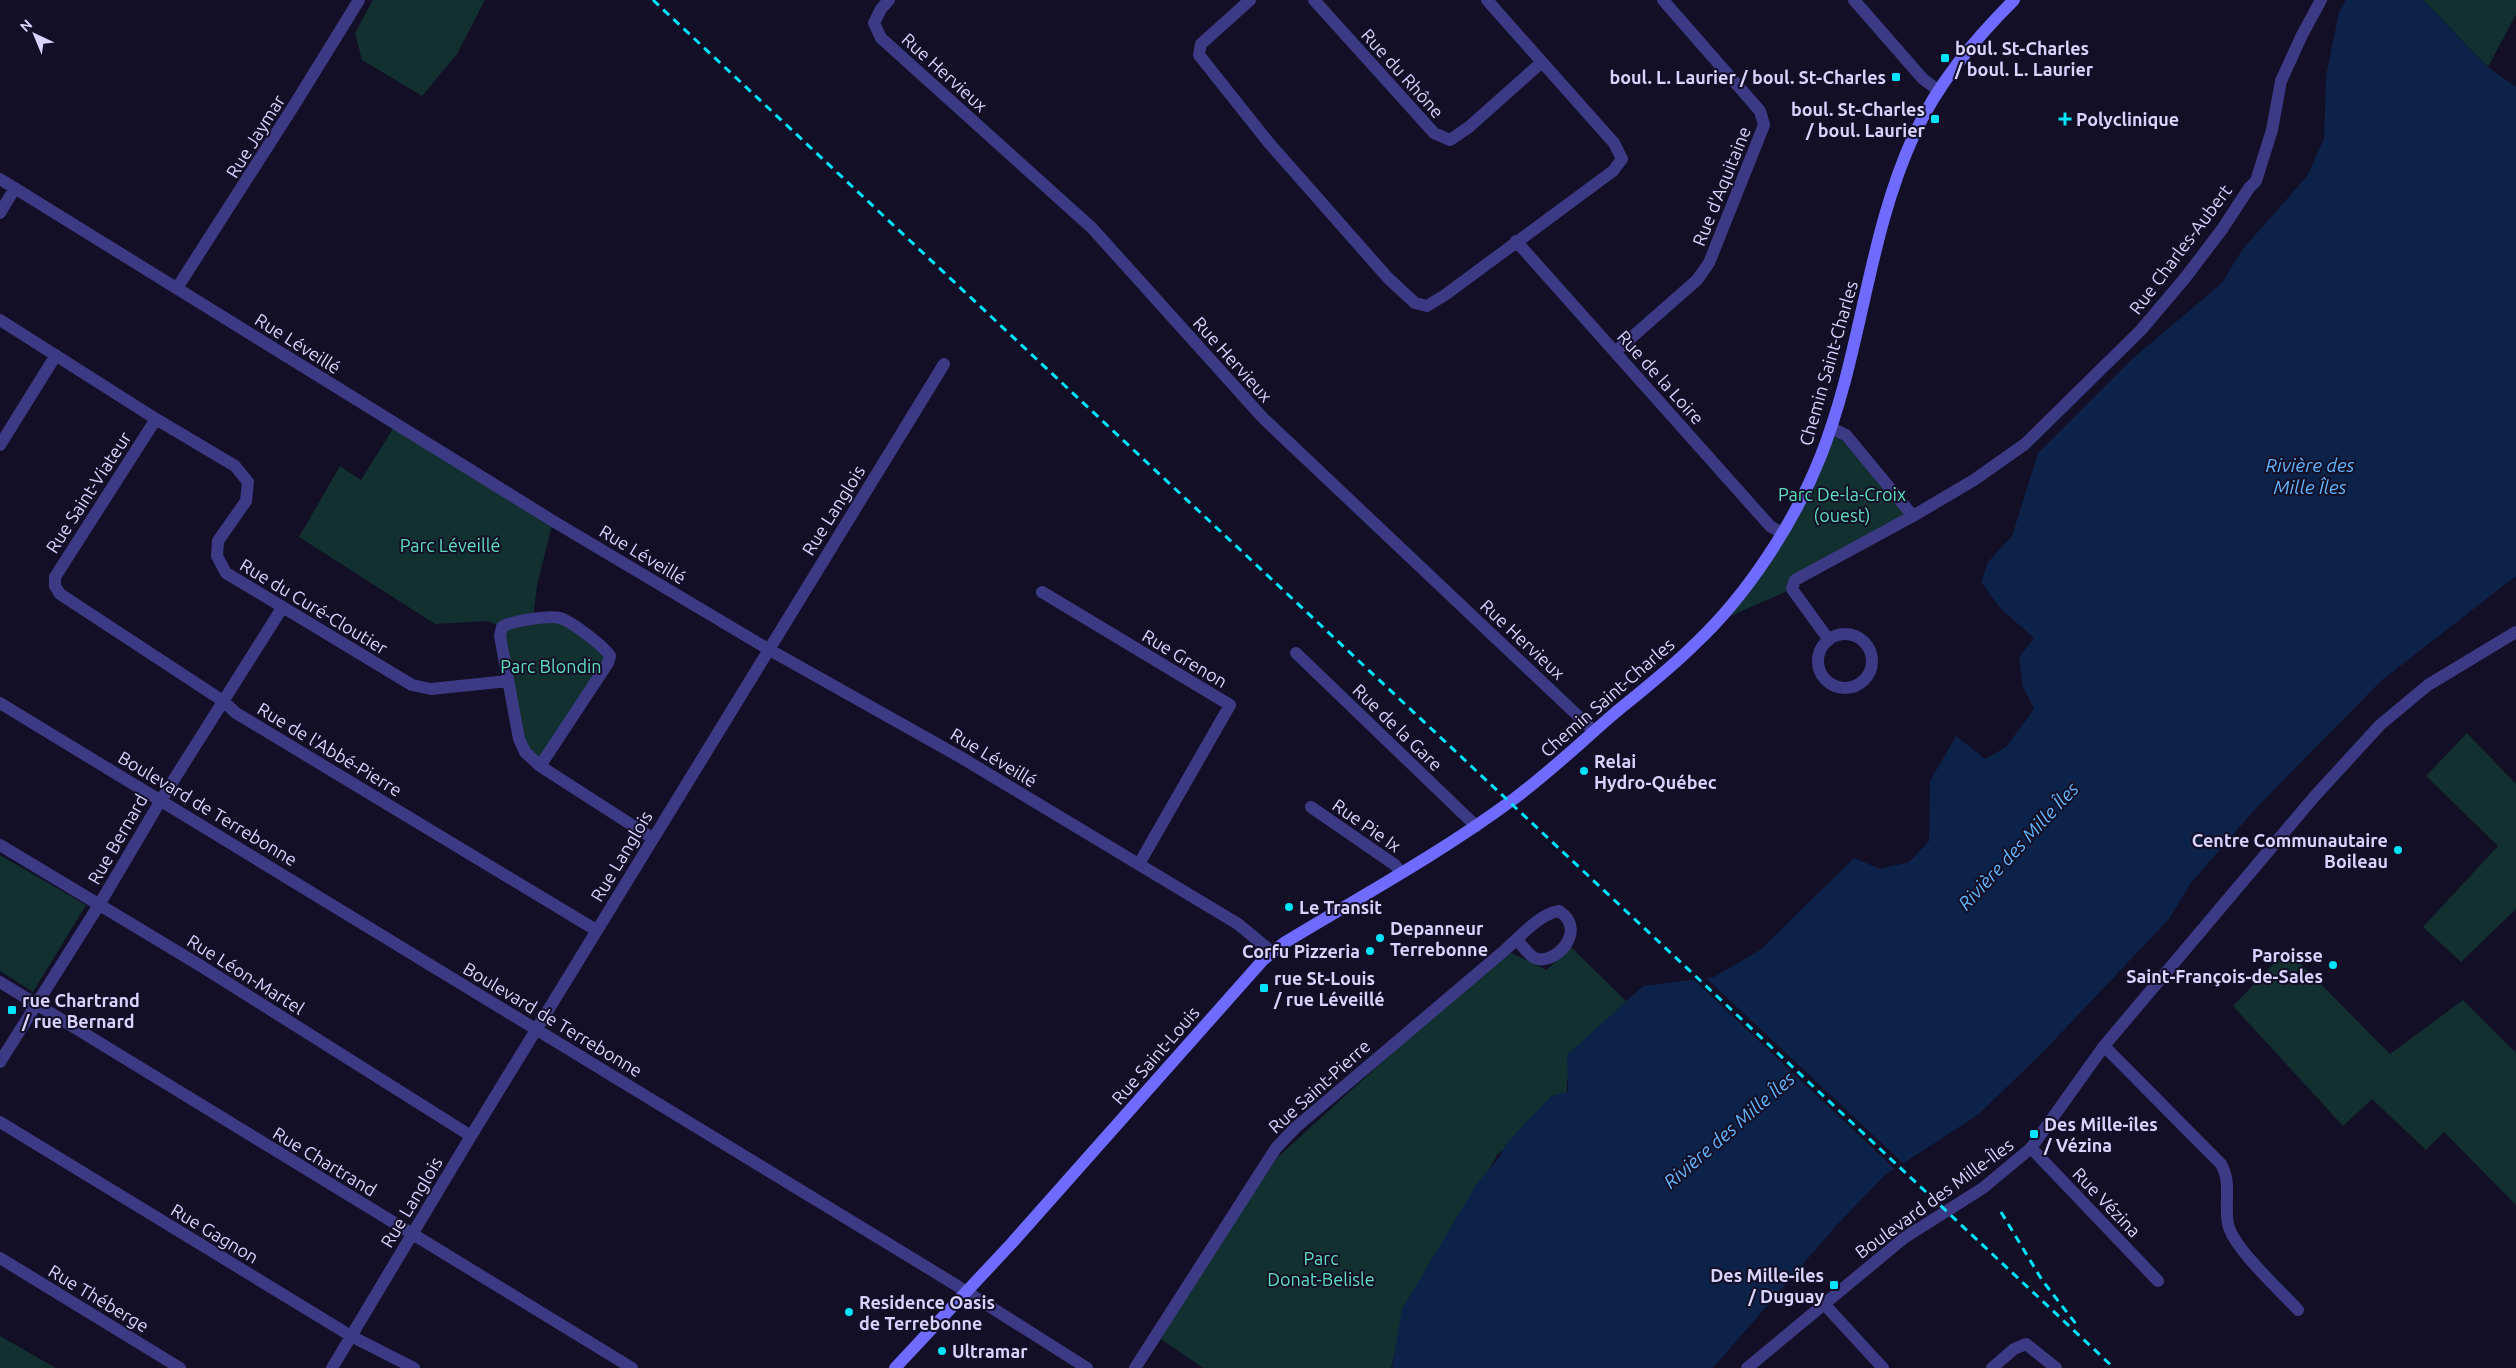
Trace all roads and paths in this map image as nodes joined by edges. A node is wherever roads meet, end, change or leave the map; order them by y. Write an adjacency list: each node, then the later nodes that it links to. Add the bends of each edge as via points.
1 (359, 0): 16 (street, Rue Jaymar)
2 (889, 0): 36 (street, Rue Hervieux, via 874,23 881,38 1092,228 1263,418)
3 (1250, 0): 15 (street, via 1201,44 1199,54 1269,143 1388,278 1415,303 1427,306)
4 (1314, 0): 10 (street, Rue du Rhône, via 1434,133 1450,140)
5 (1487, 0): 10 (street)
6 (1663, 0): 18 (street, Rue d'Aquitaine, via 1760,111 1764,125 1709,263 1697,280)
7 (1854, 0): 11 (street, via 1923,79)
8 (2014, 0): 11 (main road, Chemin Saint-Charles, via 1981,35)
9 (2321, 0): 24 (street, Rue Charles-Aubert, via 2281,81 2272,130 2256,181 2185,278 2142,330 2025,444 1974,480)
10 (1542, 62): 15 (street, via 1614,143 1622,159 1612,171)
11 (1938, 90): 22 (main road, Chemin Saint-Charles, via 1913,137 1892,195)
12 (0, 179): 13 (street, Rue Léveillé)
13 (15, 188): 14 (street); 16 (street, Rue Léveillé)
14 (0, 213)
15 (1516, 242): 18 (street, Rue de la Loire)
16 (177, 288): 31 (street, Rue Léveillé, via 553,522)
17 (0, 320): 19 (street, Rue du Curé-Cloutier)
18 (1615, 352): 25 (street, Rue de la Loire, via 1770,526)
19 (56, 355): 21 (street, Rue du Curé-Cloutier); 23 (street)
20 (944, 364): 31 (street, Rue Langlois)
21 (156, 419): 26 (street, Rue Saint-Viateur, via 55,577); 28 (street, Rue du Curé-Cloutier, via 235,466 248,482 246,501 218,541 217,556 226,573)
22 (1831, 428): 24 (street, via 1846,434); 25 (main road, Chemin Saint-Charles, via 1813,474)
23 (0, 445)
24 (1913, 516): 30 (street, Rue Charles-Aubert, via 1795,580 1792,589)
25 (1782, 533): 36 (main road, Chemin Saint-Charles, via 1746,585 1704,635)
26 (55, 586): 34 (street, Rue de l'Abbé-Pierre, via 67,600)
27 (1042, 592): 43 (street, Rue Grenon, via 1230,706)
28 (282, 608): 33 (street, Rue du Curé-Cloutier, via 412,685 431,689); 34 (street, Rue Bernard)
29 (2516, 632): 52 (street, Boulevard des Mille-Îles, via 2428,685 2380,725 2314,797)
30 (1828, 640): 30 (street, via 1819,655 1819,664 1827,680 1844,687 1861,682 1871,668 1872,660 1866,644 1844,634)
31 (768, 649): 41 (street, Rue Langlois); 43 (street, Rue Léveillé, via 962,758)
32 (1296, 654): 40 (street, Rue de la Gare)
33 (508, 681): 37 (street, via 519,739 525,752); 37 (street, via 500,636 502,626 511,622 560,618 605,647 610,656)
34 (223, 701): 38 (street, Rue Bernard); 46 (street, Rue de l'Abbé-Pierre, via 236,713)
35 (0, 703): 38 (street, Boulevard de Terrebonne)
36 (1594, 731): 40 (main road, Chemin Saint-Charles, via 1521,794)
37 (540, 766): 41 (street)
38 (160, 800): 45 (street, Rue Bernard); 51 (street, Boulevard de Terrebonne)
39 (1311, 807): 44 (street, Rue Pie Ix, via 1395,865)
40 (1481, 822): 44 (main road, Rue Saint-Louis)
41 (652, 838): 46 (street, Rue Langlois)
42 (0, 845): 45 (street, Rue Léon-Martel)
43 (1139, 864): 48 (street, Rue Léveillé, via 1238,924)
44 (1401, 873): 48 (main road, Rue Saint-Louis)
45 (99, 905): 50 (street, Rue Bernard); 55 (street, Rue Léon-Martel)
46 (596, 930): 51 (street, Rue Langlois)
47 (1517, 940): 70 (street, Rue Saint-Pierre, via 1295,1128 1276,1148)
48 (1272, 952): 60 (main road, Rue Saint-Louis)
49 (0, 982): 50 (street, Rue Chartrand)
50 (37, 1004): 53 (street, Rue Bernard); 57 (street, Rue Chartrand)
51 (536, 1029): 55 (street, Rue Langlois); 60 (street, Boulevard de Terrebonne)
52 (2104, 1046): 56 (street, Boulevard des Mille-Îles); 62 (street, via 2221,1164 2226,1174 2228,1223 2235,1240)
53 (0, 1062)
54 (0, 1122): 63 (street, Rue Gagnon)
55 (471, 1136): 57 (street, Rue Langlois)
56 (2031, 1148): 59 (street, Rue Vézina); 61 (street, Boulevard des Mille-Îles, via 1983,1188 1904,1238)
57 (412, 1235): 63 (street, Rue Langlois); 67 (street, Rue Chartrand)
58 (0, 1258): 64 (street, Rue Théberge)
59 (2158, 1281)
60 (966, 1293): 68 (main road, Rue Saint-Louis); 69 (street, Boulevard de Terrebonne)
61 (1826, 1305): 71 (street, Boulevard des Mille-Îles, via 1763,1352); 72 (street)
62 (2298, 1310)
63 (351, 1336): 65 (street, Rue Langlois); 66 (street, Rue Gagnon)
64 (180, 1368)
65 (332, 1368)
66 (414, 1368)
67 (632, 1368)
68 (895, 1368)
69 (1087, 1368)
70 (1135, 1368)
71 (1747, 1368)
72 (1883, 1368)
73 (1992, 1368): 74 (street, via 2014,1348 2026,1344)
74 (2056, 1368)

